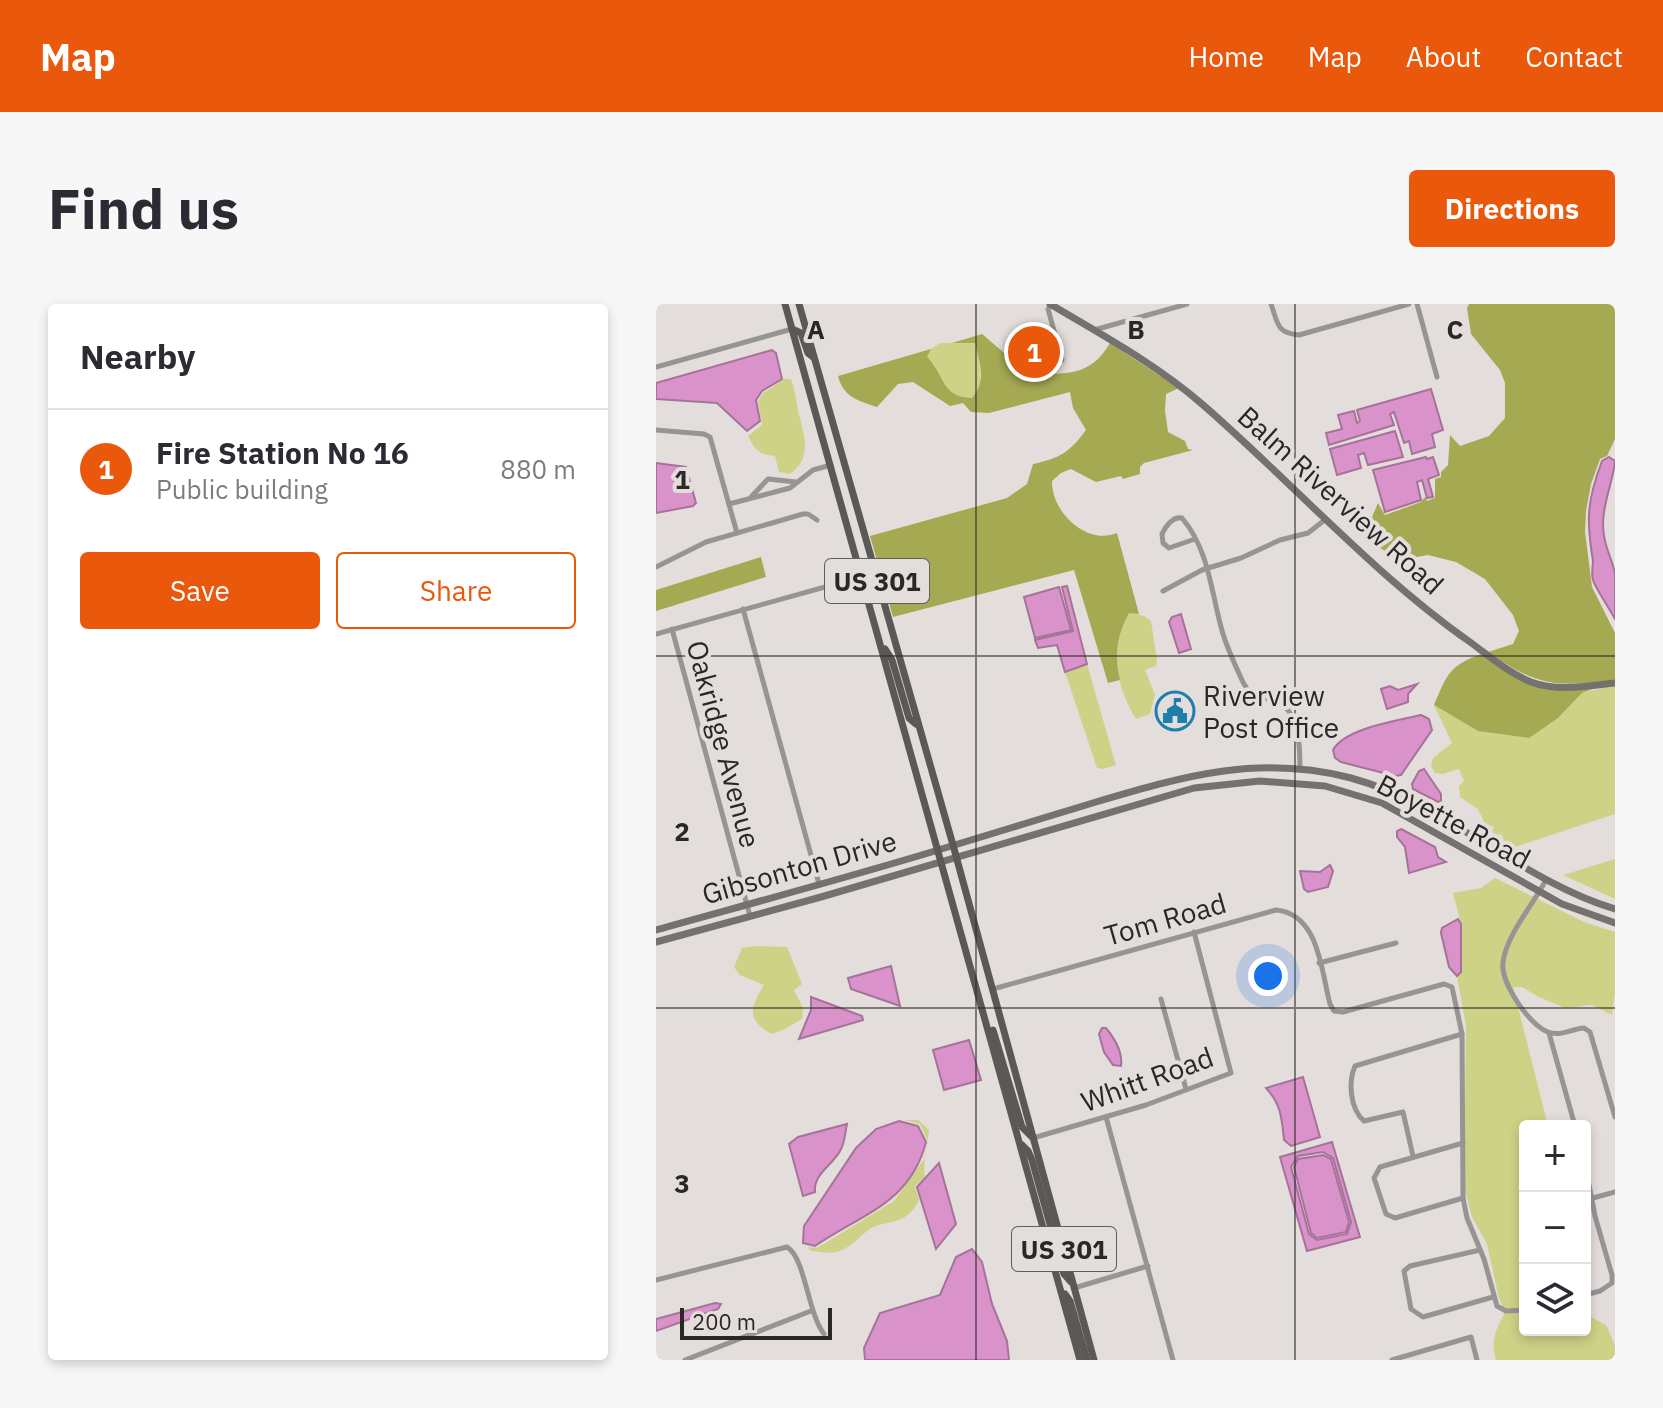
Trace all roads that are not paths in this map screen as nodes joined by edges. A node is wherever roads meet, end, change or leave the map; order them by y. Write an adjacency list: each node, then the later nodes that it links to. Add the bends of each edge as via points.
1 (785, 304): 8 (main road, US 301)
2 (799, 304): 10 (main road, US 301)
3 (1050, 304): 9 (main road, Balm Riverview Road); 11 (street)
4 (1187, 304): 9 (street)
5 (1271, 304): 6 (street, via 1279,328 1299,335)
6 (1409, 304)
7 (1417, 304): 13 (street)
8 (792, 329): 10 (main road, via 801,333); 12 (street); 15 (main road, US 301)
9 (1093, 330): 21 (main road, Balm Riverview Road, via 1200,402)
10 (815, 358): 27 (main road, US 301)
11 (1062, 360)
12 (656, 367)
13 (1437, 377)
14 (656, 430): 20 (street, via 708,435)
15 (831, 465): 16 (street); 28 (main road, US 301)
16 (798, 482): 17 (street, via 771,478); 18 (street)
17 (764, 486): 18 (street); 19 (street)
18 (770, 494): 19 (street)
19 (750, 498): 20 (street)
20 (729, 504): 23 (street)
21 (1326, 519): 26 (street, via 1308,533); 34 (main road, Balm Riverview Road, via 1404,590 1530,681 1572,688)
22 (817, 520): 23 (street, via 803,514)
23 (737, 533): 25 (street)
24 (1195, 539): 24 (street, via 1179,517 1162,534 1169,548); 26 (street)
25 (656, 567)
26 (1208, 568): 29 (street); 36 (street, via 1223,635 1244,684 1253,695 1281,704 1291,714)
27 (875, 573): 28 (main road); 35 (main road, US 301)
28 (862, 576): 30 (street); 33 (main road, US 301)
29 (1163, 591)
30 (743, 609): 31 (street); 42 (street)
31 (672, 629): 32 (street); 44 (street, Oakridge Avenue)
32 (656, 634)
33 (881, 644): 35 (main road, via 892,660 909,718); 38 (main road, US 301)
34 (1615, 683)
35 (917, 724): 37 (main road, US 301)
36 (1300, 769): 37 (main road, Boyette Road, via 1194,774); 41 (main road, Boyette Road, via 1390,793)
37 (953, 845): 38 (main road, Gibsonton Drive); 39 (main road, US 301)
38 (938, 850): 40 (main road, US 301); 42 (main road, Gibsonton Drive)
39 (956, 858): 40 (main road, Boyette Road); 43 (main road, Boyette Road, via 1194,788 1277,781 1339,789 1382,803); 53 (main road, US 301)
40 (942, 862): 46 (main road, Gibsonton Drive); 55 (main road, US 301)
41 (1546, 880): 43 (street); 45 (main road, Boyette Road)
42 (819, 884): 44 (main road, Gibsonton Drive)
43 (1540, 892): 47 (main road, Boyette Road); 56 (street, via 1505,952 1503,970 1526,1015)
44 (747, 904): 46 (street, Oakridge Avenue); 48 (main road, Gibsonton Drive)
45 (1615, 909)
46 (750, 916): 50 (main road, Gibsonton Drive)
47 (1615, 923)
48 (656, 930)
49 (1194, 932): 52 (street, Tom Road, via 1281,911 1307,926); 53 (street, Tom Road); 58 (street, Whitt Road, via 1231,1071)
50 (656, 942)
51 (1396, 943): 52 (street)
52 (1319, 963): 57 (street, Tom Road, via 1334,1011 1444,984 1452,987)
53 (993, 989): 62 (main road, US 301)
54 (1161, 999): 58 (street)
55 (985, 1018): 62 (main road, via 1002,1053 1022,1127); 64 (main road, US 301)
56 (1549, 1033): 60 (street, via 1584,1028 1590,1032); 61 (street)
57 (1462, 1034): 63 (street); 65 (street, via 1355,1066 1350,1078 1356,1114 1364,1121 1403,1112)
58 (1186, 1089): 59 (street, Whitt Road)
59 (1106, 1117): 62 (street, Whitt Road); 71 (street)
60 (1615, 1117)
61 (1573, 1120)
62 (1033, 1138): 74 (main road, US 301)
63 (1463, 1143): 65 (street); 68 (street)
64 (1020, 1144): 73 (main road, US 301); 74 (main road, via 1032,1160 1064,1274)
65 (1413, 1156): 68 (street, via 1380,1167 1374,1178 1386,1214 1395,1218)
66 (1591, 1190): 69 (street)
67 (1615, 1192): 69 (street)
68 (1463, 1198): 70 (street)
69 (1593, 1198): 75 (street, via 1612,1283)
70 (1480, 1250): 76 (street); 76 (street, via 1404,1271 1411,1309 1423,1317)
71 (1148, 1266): 74 (street); 84 (street)
72 (656, 1280): 78 (street, via 787,1247 795,1254)
73 (1060, 1285): 81 (main road, US 301); 82 (main road)
74 (1074, 1286): 83 (main road, US 301)
75 (1591, 1293)
76 (1493, 1297): 77 (street, via 1506,1311)
77 (1519, 1310)
78 (811, 1311): 79 (street); 80 (street)
79 (824, 1334)
80 (685, 1360)
81 (1080, 1360)
82 (1087, 1360)
83 (1094, 1360)
84 (1173, 1360)
85 (1392, 1360): 86 (street, via 1471,1337)
86 (1477, 1360)

